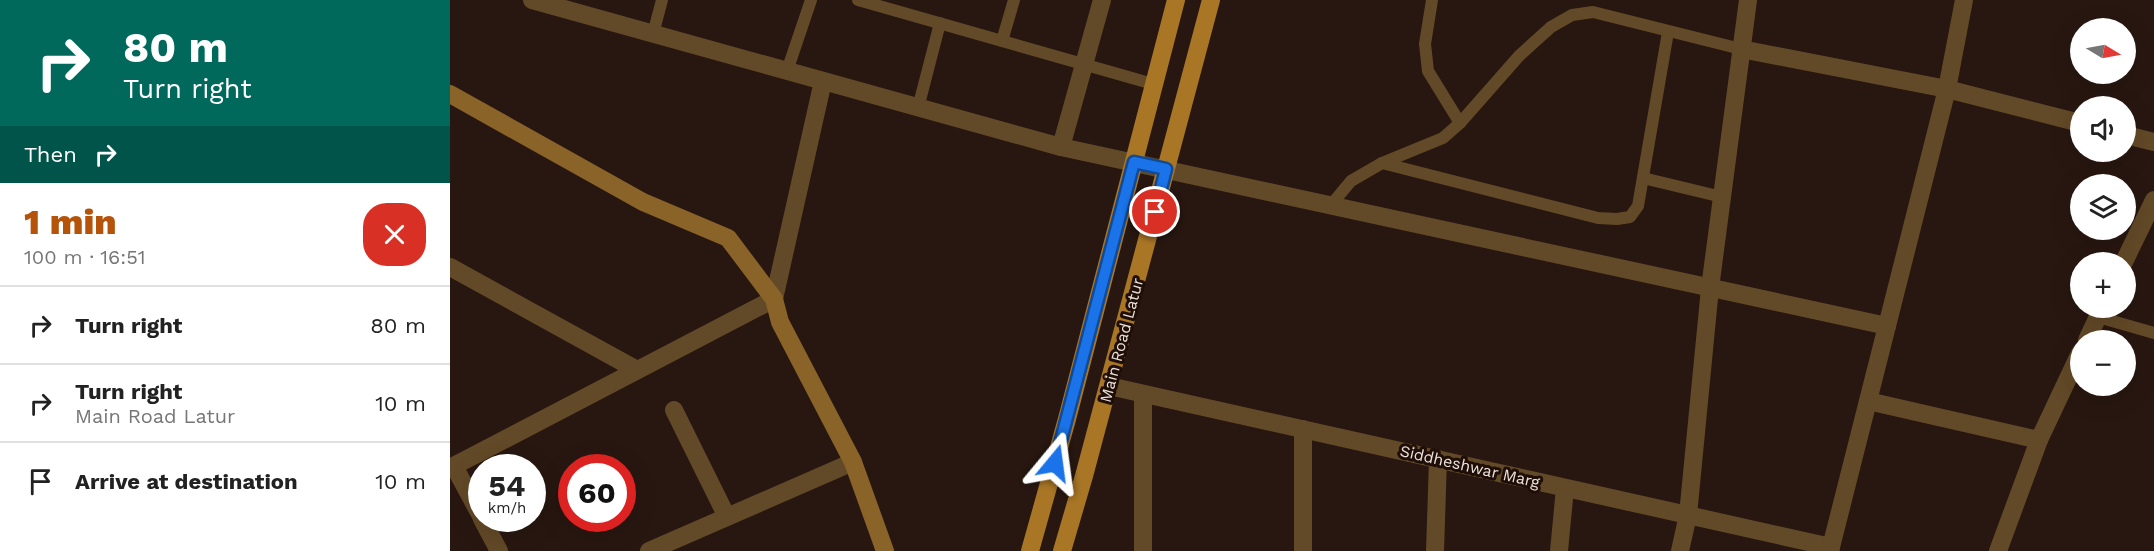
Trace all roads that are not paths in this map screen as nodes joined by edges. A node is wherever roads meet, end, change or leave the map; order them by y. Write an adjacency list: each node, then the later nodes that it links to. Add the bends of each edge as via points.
1 (532, 0): 12 (street)
2 (662, 0): 15 (lane)
3 (811, 0): 19 (lane)
4 (858, 0): 13 (lane)
5 (1014, 0): 16 (lane)
6 (1102, 0): 18 (street)
7 (1176, 0): 21 (main road)
8 (1210, 0): 32 (main road, Main Road Latur)
9 (1432, 0): 26 (lane, via 1425,44 1428,71)
10 (1748, 0): 17 (street)
11 (1964, 0): 22 (street)
12 (552, 3): 15 (street)
13 (939, 23): 16 (lane); 24 (lane)
14 (1668, 32): 17 (lane); 26 (lane, via 1593,12 1572,15 1551,27 1519,56); 33 (lane)
15 (653, 34): 19 (street)
16 (1002, 41): 18 (lane)
17 (1741, 49): 22 (street); 34 (street)
18 (1084, 64): 21 (lane); 29 (street)
19 (787, 71): 20 (street)
20 (823, 81): 24 (street); 40 (street)
21 (1153, 84): 30 (main road)
22 (1947, 89): 25 (street); 42 (street)
23 (450, 94): 40 (main road, via 643,202 728,238)
24 (918, 108): 29 (street)
25 (2070, 120)
26 (1460, 123): 31 (lane, via 1443,138)
27 (2136, 138): 28 (street)
28 (2154, 142)
29 (1061, 147): 30 (street)
30 (1134, 162): 32 (street); 64 (main road)
31 (1382, 163): 33 (lane, via 1598,218 1630,217 1638,206); 36 (lane, via 1350,181)
32 (1166, 169): 36 (street); 46 (main road, Main Road Latur)
33 (1642, 178): 34 (lane)
34 (1722, 197): 39 (street)
35 (2154, 200): 37 (street)
36 (1331, 205): 39 (street)
37 (2129, 252)
38 (450, 267): 44 (street)
39 (1710, 288): 42 (street); 57 (street)
40 (774, 299): 44 (street); 53 (main road, via 780,322)
41 (2115, 318): 43 (lane)
42 (1887, 326): 48 (street)
43 (2154, 333)
44 (637, 370): 54 (street)
45 (2070, 374): 51 (street)
46 (1109, 386): 47 (street, Siddheshwar Marg); 65 (main road, Main Road Latur)
47 (1143, 394): 50 (street, Siddheshwar Marg); 66 (street)
48 (1868, 401): 51 (street); 60 (street)
49 (674, 410): 58 (street)
50 (1304, 429): 52 (street, Siddheshwar Marg); 67 (street)
51 (2039, 440): 71 (street)
52 (1438, 459): 55 (street, Siddheshwar Marg); 68 (street)
53 (853, 462): 58 (street); 63 (main road)
54 (452, 467): 56 (street)
55 (1565, 488): 57 (street, Siddheshwar Marg); 69 (street)
56 (468, 494)
57 (1688, 515): 60 (street, Siddheshwar Marg); 70 (street)
58 (727, 517): 62 (street)
59 (489, 532): 61 (street)
60 (1830, 549)
61 (499, 551)
62 (649, 551)
63 (885, 551)
64 (1030, 551)
65 (1062, 551)
66 (1143, 551)
67 (1303, 551)
68 (1435, 551)
69 (1559, 551)
70 (1680, 551)
71 (1998, 551)

